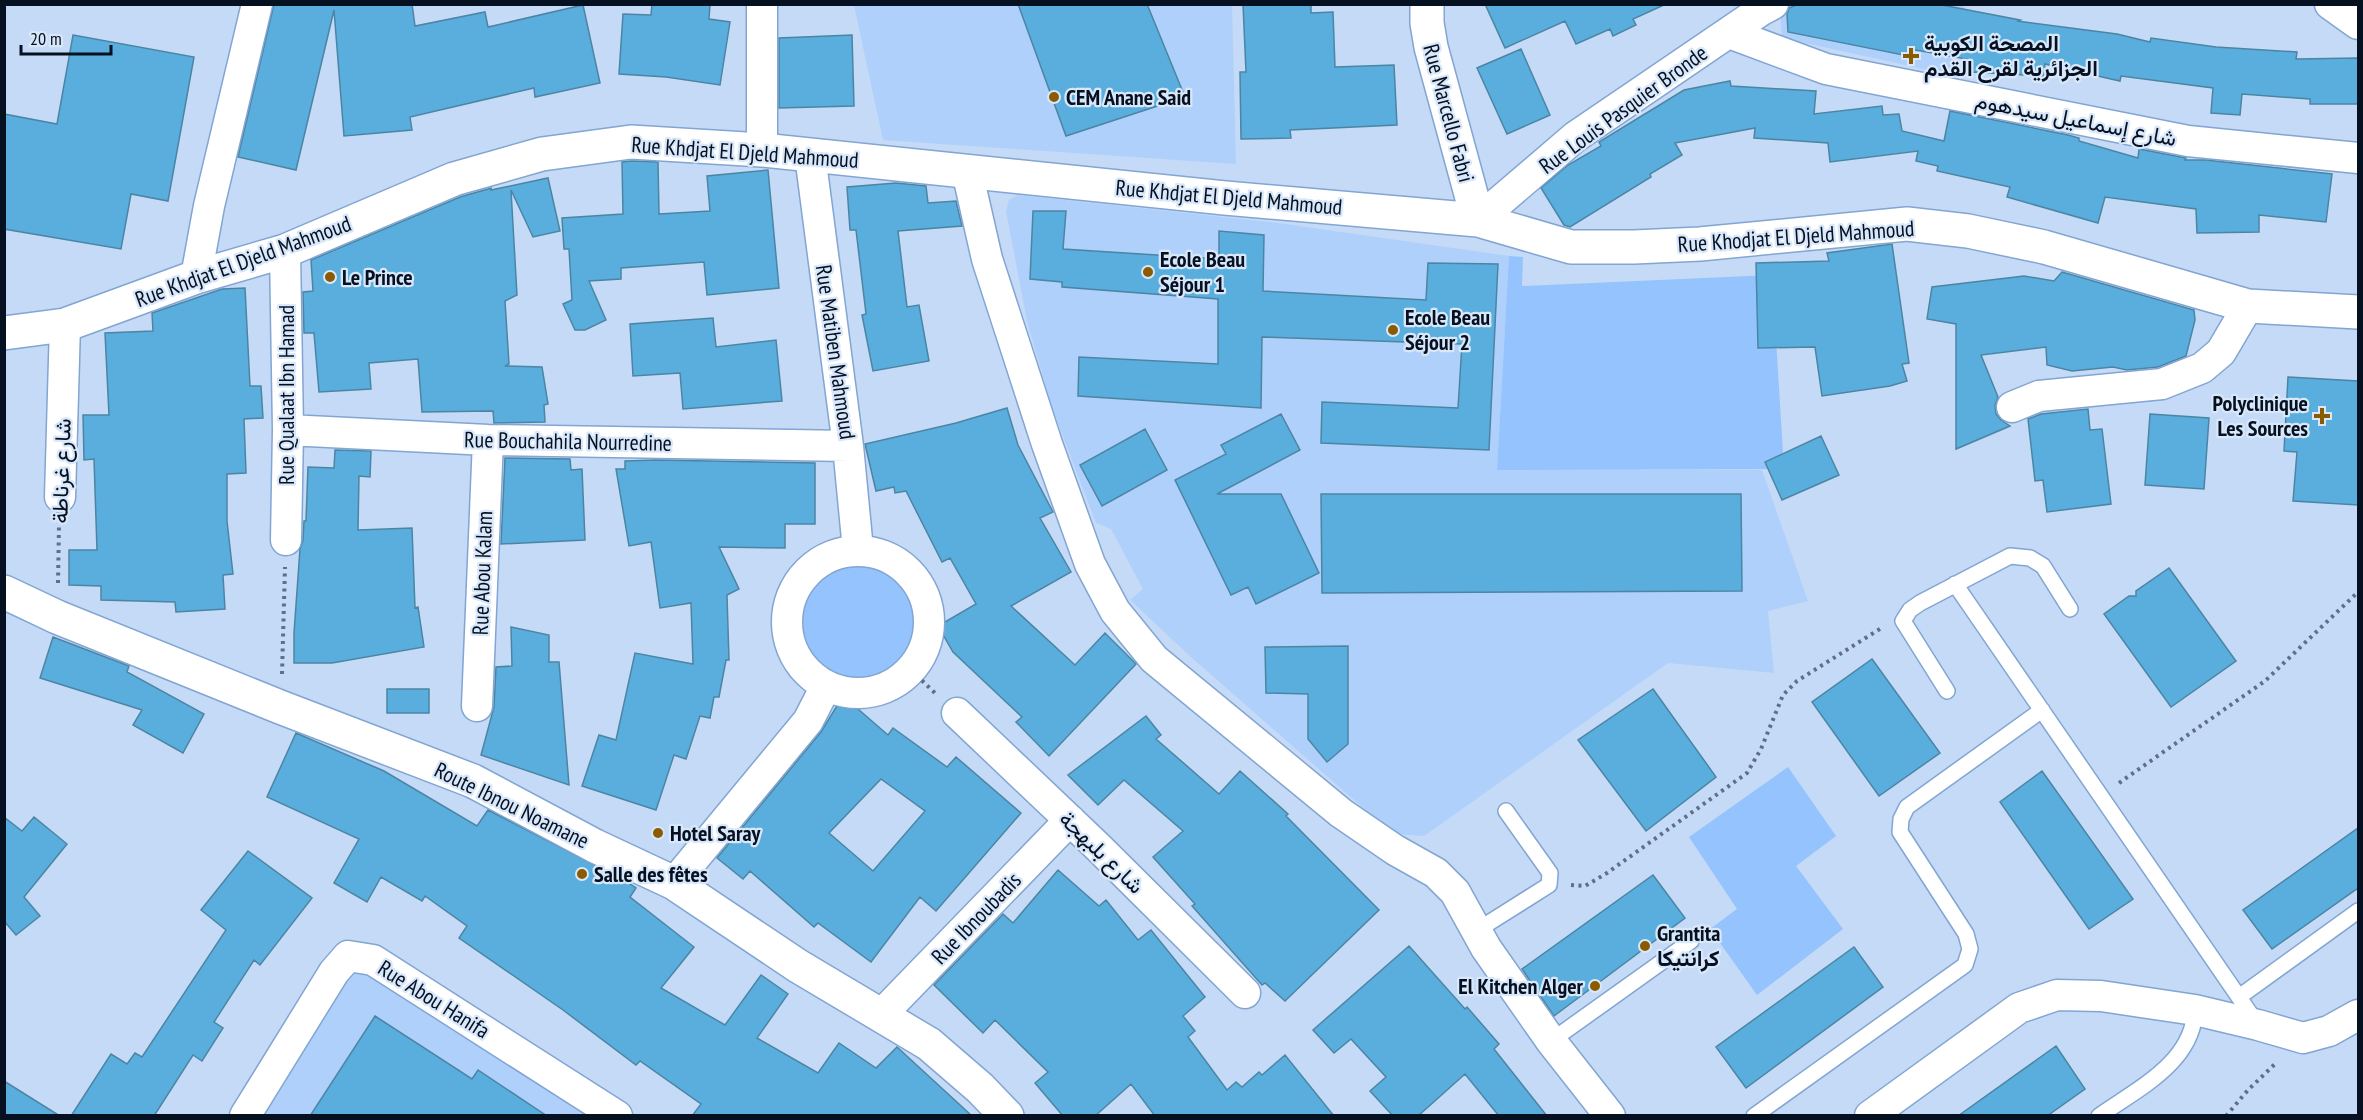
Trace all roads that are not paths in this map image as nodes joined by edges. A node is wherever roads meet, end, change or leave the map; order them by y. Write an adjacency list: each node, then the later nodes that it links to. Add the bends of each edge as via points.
1 (257, 4): 14 (street)
2 (762, 4): 8 (street)
3 (1427, 4): 12 (street, Rue Marcello Fabri, via 1431,47)
4 (1773, 4): 7 (street, Rue Louis Pasquier Bronde)
5 (2330, 4): 6 (street)
6 (2358, 24)
7 (1730, 33): 10 (street, شارع إسماعيل سيدهوم, via 1826,69 1872,79 2188,141); 12 (street, Rue Louis Pasquier Bronde, via 1575,137)
8 (762, 150): 9 (street, Rue Khdjat El Djeld Mahmoud); 13 (street, Rue Khdjat El Djeld Mahmoud, via 631,142 542,154 454,179)
9 (810, 155): 11 (street, Rue Khdjat El Djeld Mahmoud); 22 (street, Rue Matiben Mahmoud)
10 (2358, 158)
11 (967, 171): 12 (street, Rue Khdjat El Djeld Mahmoud); 38 (street, via 987,259 1047,444 1090,564 1115,611 1154,659 1341,813 1436,873 1455,892)
12 (1478, 220): 15 (street, Rue Khodjat El Djeld Mahmoud, via 1571,247 1634,248 1907,224 1968,231 2044,247)
13 (285, 251): 14 (street, Rue Khdjat El Djeld Mahmoud); 20 (street, Rue Qualaat Ibn Hamad)
14 (196, 277): 17 (street, Rue Khdjat El Djeld Mahmoud)
15 (2247, 306): 16 (street, Rue Khodjat El Djeld Mahmoud); 19 (street, via 2221,351 2202,368 2162,384 2039,396)
16 (2358, 312)
17 (65, 325): 18 (street, Rue Khdjat El Djeld Mahmoud); 23 (street, شارع غرناطة)
18 (4, 333)
19 (2012, 407)
20 (288, 430): 21 (street, Rue Bouchahila Nourredine); 24 (street, Rue Qualaat Ibn Hamad)
21 (488, 440): 22 (street, Rue Bouchahila Nourredine); 31 (street, Rue Abou Kalam)
22 (848, 446): 25 (street, Rue Matiben Mahmoud)
23 (60, 497)
24 (286, 540)
25 (858, 550): 29 (street, via 824,558 804,573 791,596 786,620 790,645 808,673); 29 (street, via 884,554 906,567 921,586 930,610 929,636 920,659 890,686 866,693 841,692)
26 (1955, 584): 28 (lane, via 2010,556 2030,558 2043,566); 30 (lane, via 1910,610 1904,621); 32 (lane)
27 (4, 592): 36 (street, Route Ibnou Noamane, via 57,617 472,781)
28 (2070, 609)
29 (826, 686): 36 (street, via 808,721)
30 (1947, 691)
31 (477, 706)
32 (2042, 710): 41 (lane); 51 (lane, via 1907,807 1901,819 1900,832 1966,934 1970,949 1965,965)
33 (957, 713): 35 (street, شارع بلبهجة)
34 (1506, 811): 38 (lane, via 1550,873 1549,885)
35 (1070, 820): 40 (street, شارع بلبهجة); 43 (street, Rue Ibnoubadis)
36 (674, 883): 43 (street, Route Ibnou Noamane, via 798,966)
37 (2358, 911): 41 (lane)
38 (1476, 931): 46 (street)
39 (1690, 941): 46 (lane)
40 (1245, 993)
41 (2239, 997): 45 (lane)
42 (2195, 1010): 45 (street); 52 (street, via 2101,996 2057,995 2019,1008); 53 (lane, via 2195,1025 2188,1042 2170,1065)
43 (881, 1015): 49 (street, Route Ibnou Noamane, via 929,1044)
44 (2358, 1015): 45 (street, via 2329,1031 2303,1038)
45 (2258, 1025)
46 (1551, 1041): 50 (street)
47 (245, 1116): 48 (street, Rue Abou Hanifa, via 334,972 348,956 373,960)
48 (617, 1116)
49 (1007, 1116)
50 (1610, 1116)
51 (1754, 1116)
52 (1870, 1116)
53 (2099, 1116)

